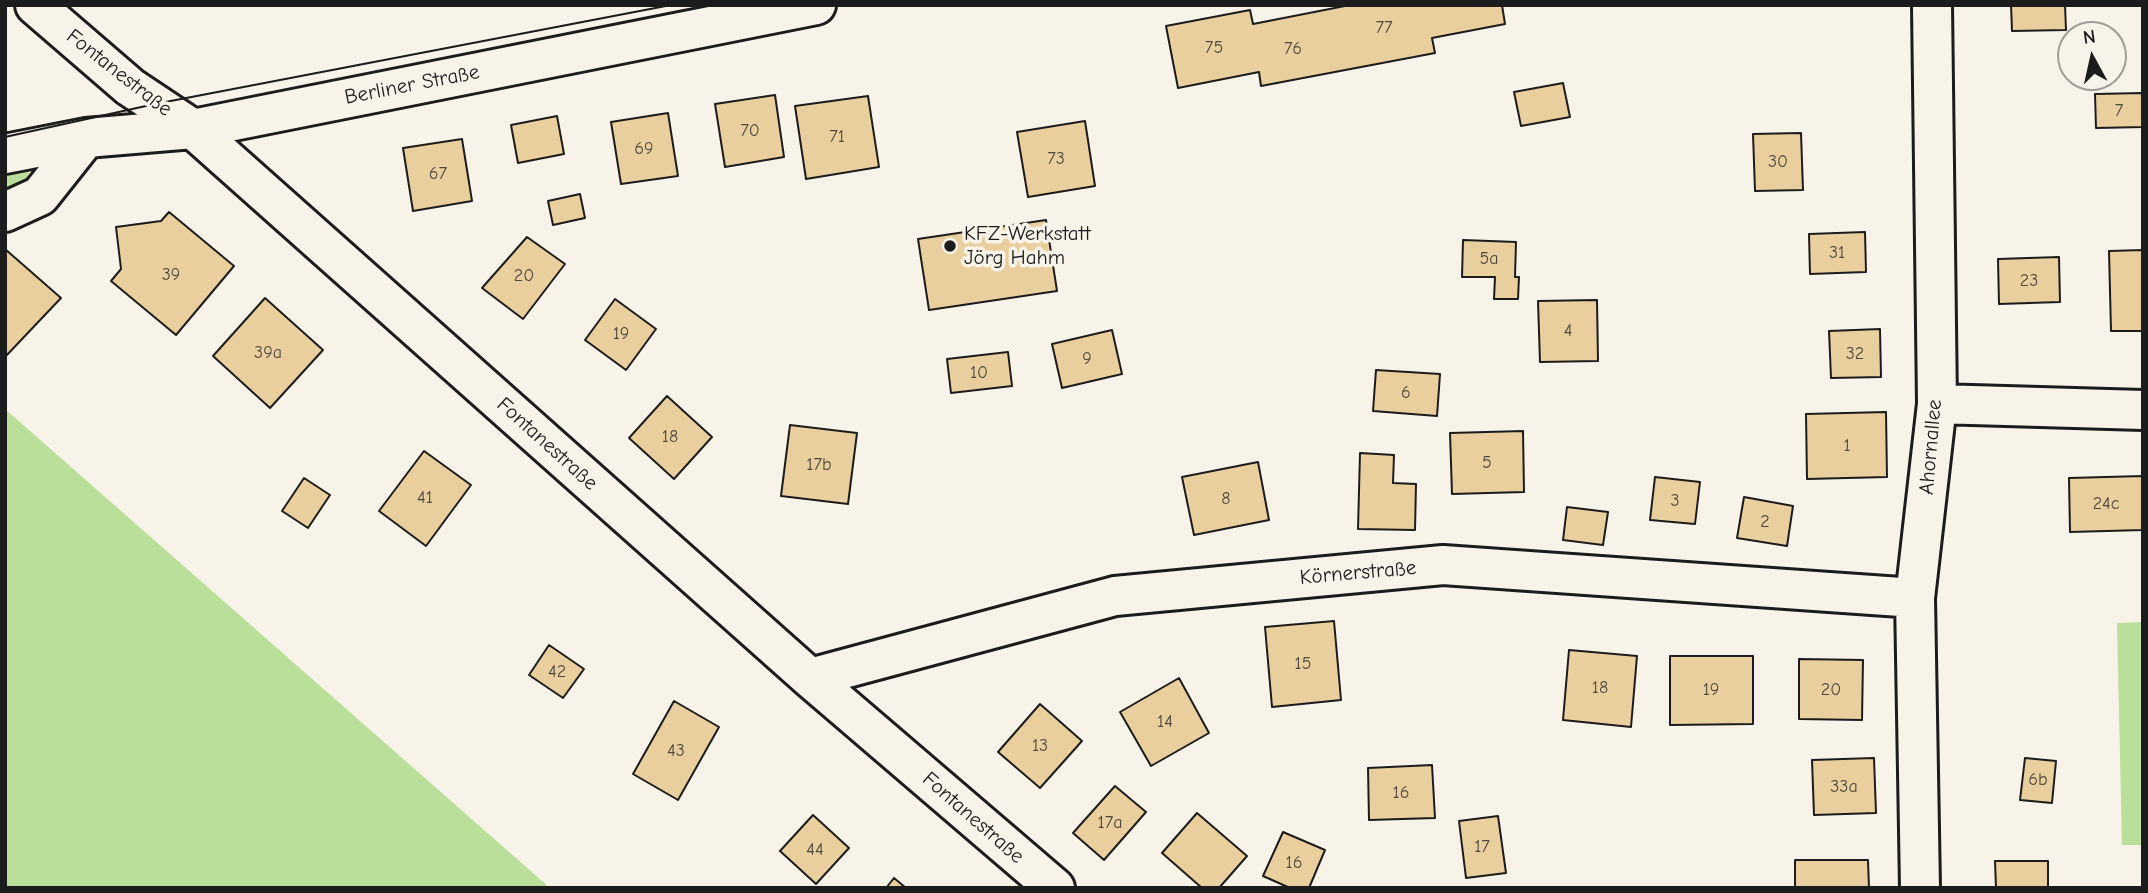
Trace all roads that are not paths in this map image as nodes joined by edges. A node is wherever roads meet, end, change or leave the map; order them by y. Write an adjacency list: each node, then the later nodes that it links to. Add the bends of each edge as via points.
1 (35, 5): 4 (street, Fontanestraße, via 137,92)
2 (1932, 5): 8 (street, Ahornallee)
3 (796, 7): 4 (street, Berliner Straße)
4 (193, 129): 5 (street, Berliner Straße); 11 (street, Fontanestraße)
5 (86, 138): 6 (street, Berliner Straße); 7 (street, via 40,196)
6 (5, 154)
7 (5, 212)
8 (1937, 404): 9 (street); 10 (street, Ahornallee)
9 (2143, 410)
10 (1915, 598): 11 (street, Körnerstraße, via 1443,565 1115,596); 13 (street, Ahornallee)
11 (810, 678): 12 (street, Fontanestraße)
12 (1055, 888)
13 (1920, 888)

